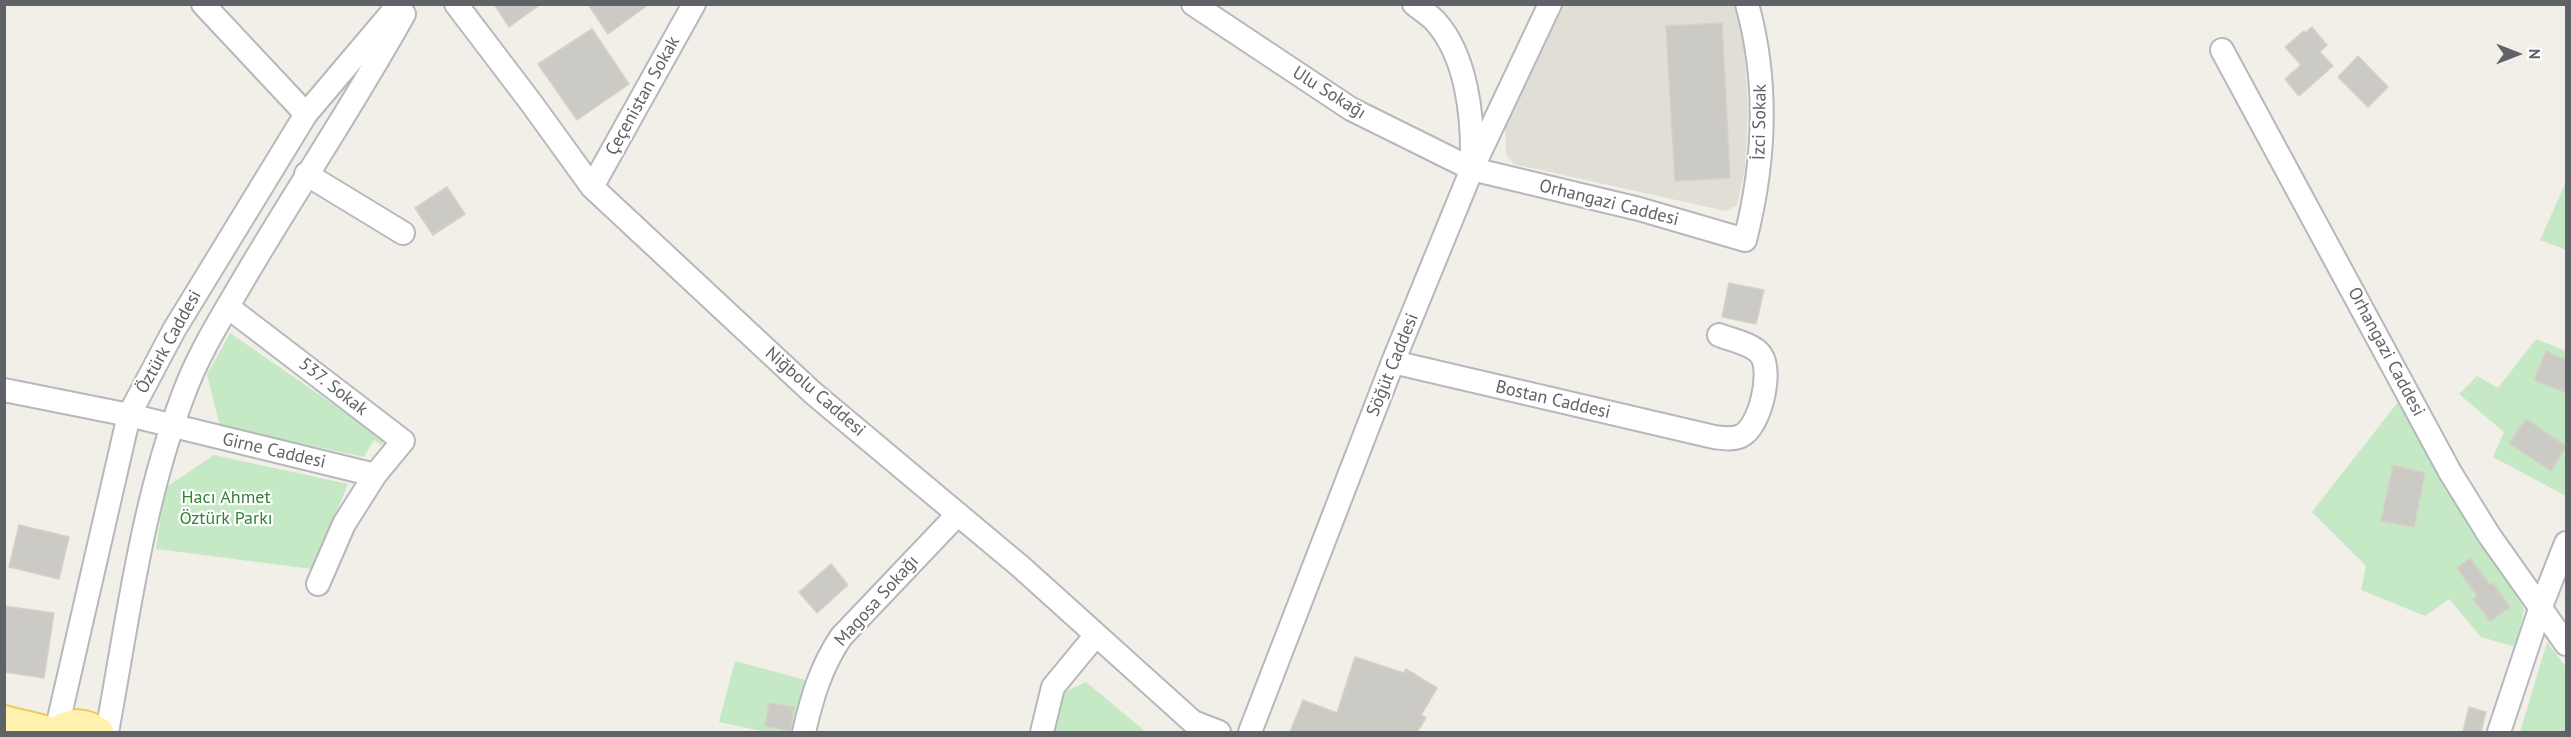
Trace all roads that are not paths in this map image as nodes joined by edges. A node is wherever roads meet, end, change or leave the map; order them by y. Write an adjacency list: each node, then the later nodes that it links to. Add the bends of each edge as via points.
1 (203, 4): 11 (street)
2 (399, 4): 11 (street, Öztürk Caddesi)
3 (409, 4): 13 (street, Öztürk Caddesi, via 365,84)
4 (456, 4): 14 (street, Niğbolu Caddesi)
5 (694, 4): 14 (street, Çeçenistan Sokak)
6 (1193, 4): 12 (street, Ulu Sokağı, via 1351,109)
7 (1414, 4): 12 (street, via 1436,22 1458,62 1470,107)
8 (1550, 4): 12 (street, Söğüt Caddesi)
9 (1747, 4): 16 (street, İzci Sokak, via 1756,41 1763,108 1759,175)
10 (2222, 50): 27 (street, Orhangazi Caddesi, via 2450,472)
11 (306, 114): 21 (street, Öztürk Caddesi, via 174,330)
12 (1472, 169): 16 (street, Orhangazi Caddesi, via 1639,209); 19 (street, Söğüt Caddesi)
13 (306, 174): 15 (street); 17 (street, Öztürk Caddesi)
14 (592, 187): 24 (street, Niğbolu Caddesi, via 813,393)
15 (403, 233)
16 (1745, 240)
17 (228, 307): 22 (street, Öztürk Caddesi, via 201,354); 23 (street, 537. Sokak, via 403,441)
18 (1719, 335): 19 (street, Bostan Caddesi, via 1754,349 1762,355 1765,367 1761,405 1749,430 1732,439)
19 (1393, 362): 37 (street, Söğüt Caddesi)
20 (4, 390): 21 (street, Girne Caddesi)
21 (129, 415): 22 (street, Girne Caddesi); 31 (street, Öztürk Caddesi)
22 (174, 426): 23 (street, Girne Caddesi); 33 (street, Öztürk Caddesi, via 142,533)
23 (375, 475): 26 (street, via 344,524)
24 (958, 514): 28 (street, Niğbolu Caddesi); 34 (street, Magosa Sokağı, via 841,637 826,660 813,693)
25 (2566, 543): 27 (street)
26 (318, 584)
27 (2540, 609): 29 (street, Orhangazi Caddesi); 38 (street)
28 (1096, 635): 35 (street, via 1053,687); 36 (street, Niğbolu Caddesi, via 1193,722)
29 (2566, 645)
30 (4, 720): 31 (main road)
31 (55, 732): 32 (main road, via 77,724)
32 (99, 732)
33 (107, 732)
34 (804, 732)
35 (1042, 732)
36 (1220, 732)
37 (1250, 732)
38 (2499, 732)

